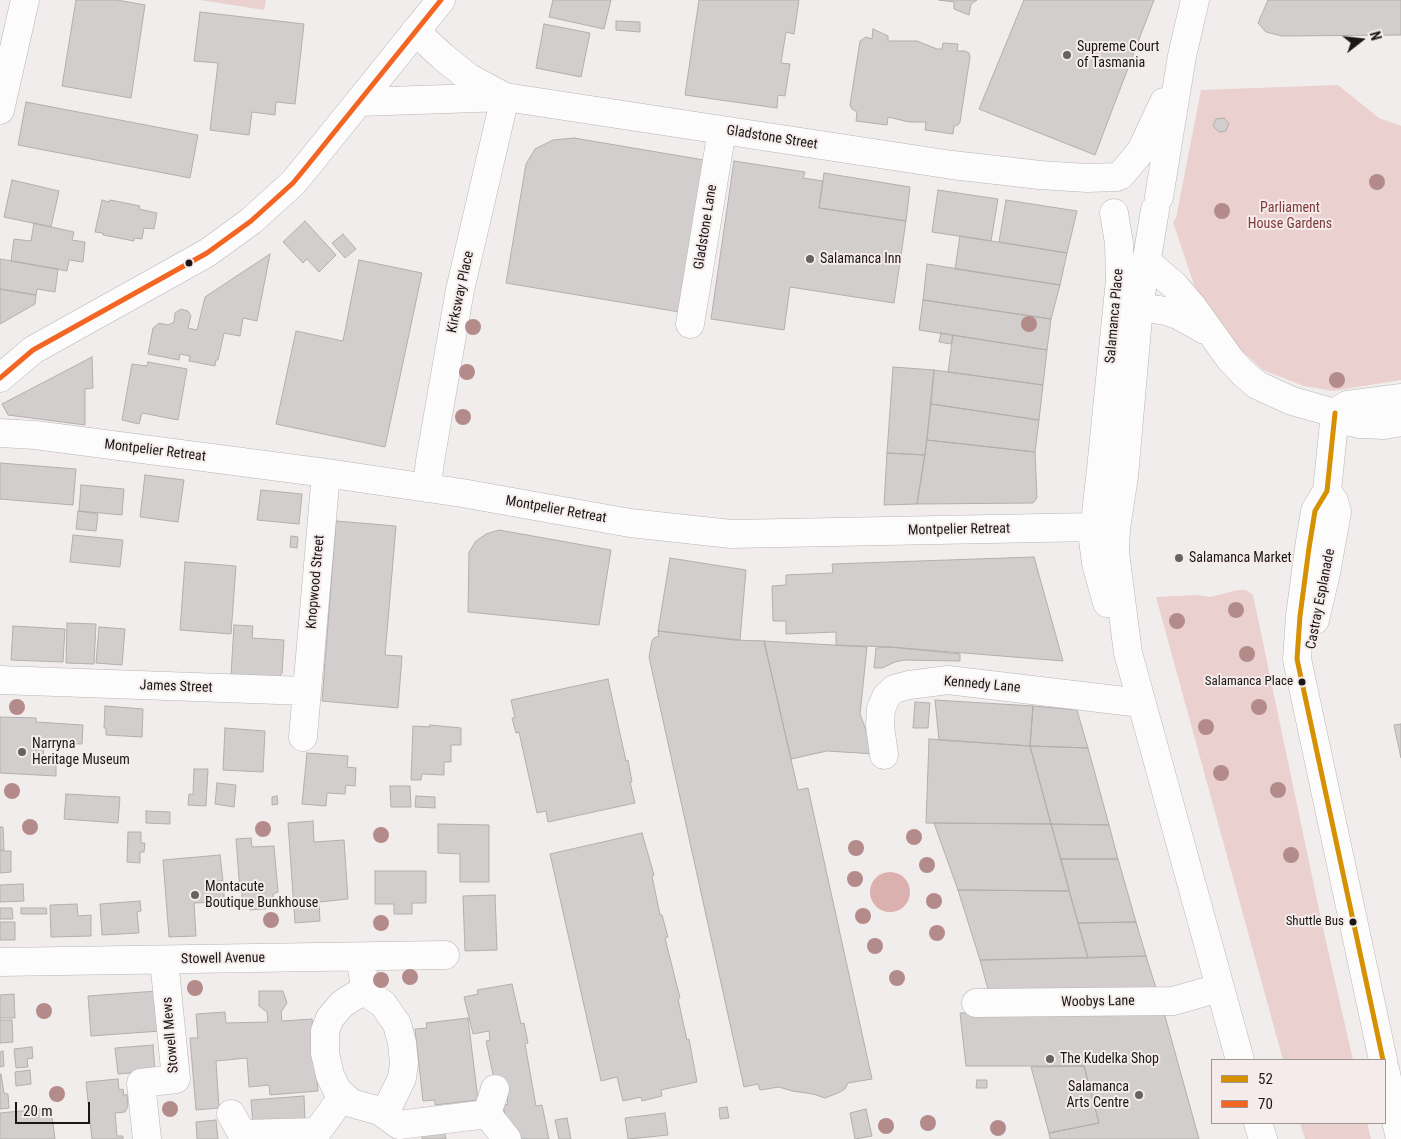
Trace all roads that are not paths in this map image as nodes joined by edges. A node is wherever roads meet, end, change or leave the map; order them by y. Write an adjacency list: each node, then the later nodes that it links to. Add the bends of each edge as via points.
1 (25, 0): 8 (street)
2 (441, 0): 4 (street)
3 (1195, 0): 5 (street, Salamanca Place)
4 (415, 31): 6 (street, Gladstone Street, via 468,77); 7 (street)
5 (1182, 56): 11 (street, Salamanca Place, via 1145,145 1136,160); 12 (street, Salamanca Place)
6 (505, 97): 7 (street, Gladstone Street); 9 (street, Gladstone Street); 26 (street, Kirksway Place, via 460,290)
7 (359, 102): 18 (street, via 293,183 251,221 207,253)
8 (0, 110)
9 (722, 130): 10 (street, Gladstone Street); 16 (street, Gladstone Lane, via 698,231)
10 (1040, 175): 11 (street, Gladstone Street); 13 (street, Gladstone Street, via 1087,191)
11 (1119, 176): 12 (street, via 1134,171 1146,175 1156,184); 13 (street, via 1110,188)
12 (1157, 203): 13 (street, via 1150,216 1135,222 1127,221); 14 (street, Salamanca Place)
13 (1112, 210): 15 (street, Salamanca Place, via 1118,227)
14 (1147, 262): 15 (street, Salamanca Place); 17 (street, via 1175,286)
15 (1129, 305): 17 (street, via 1178,315); 27 (street, Salamanca Place, via 1101,469)
16 (690, 324)
17 (1210, 333): 22 (street, via 1257,385 1292,401)
18 (33, 350): 19 (street); 20 (street)
19 (0, 356)
20 (0, 378)
21 (1401, 398): 22 (street, via 1347,405)
22 (1335, 413): 23 (street, via 1346,421 1360,424); 41 (street, Castray Esplanade, via 1327,492 1337,512 1313,631 1308,709)
23 (1401, 422)
24 (0, 433): 25 (street, Montpelier Retreat)
25 (326, 473): 26 (street, Montpelier Retreat); 29 (street, Knopwood Street)
26 (427, 488): 27 (street, Montpelier Retreat, via 630,523 731,534)
27 (1105, 528): 30 (street, Salamanca Place, via 1093,548 1106,601 1128,653)
28 (0, 680): 29 (street, James Street)
29 (306, 691): 31 (street)
30 (1141, 703): 32 (street, Kennedy Lane, via 948,680 910,684 894,689 886,697 881,710); 37 (street, Salamanca Place)
31 (302, 737)
32 (884, 755)
33 (445, 955): 34 (street, Stowell Avenue)
34 (360, 957): 35 (street, Stowell Avenue); 38 (street)
35 (164, 960): 36 (street, Stowell Avenue); 47 (street, Stowell Mews, via 176,1080 141,1083)
36 (0, 962)
37 (1219, 988): 39 (street, Woobys Lane, via 1173,1001); 40 (street, Salamanca Place)
38 (366, 992): 43 (street, via 342,1004 330,1018 325,1031 330,1075 336,1090); 44 (street, via 383,1004 391,1015 402,1043 402,1078 389,1105)
39 (976, 1003)
40 (1240, 1059)
41 (1383, 1059)
42 (1386, 1075): 50 (street)
43 (344, 1096): 44 (street, via 356,1105); 45 (street, via 317,1132 242,1134)
44 (380, 1111): 48 (street, via 399,1125 491,1101)
45 (231, 1114)
46 (1258, 1124): 49 (street)
47 (147, 1139)
48 (507, 1139)
49 (1263, 1139)
50 (1400, 1139)

